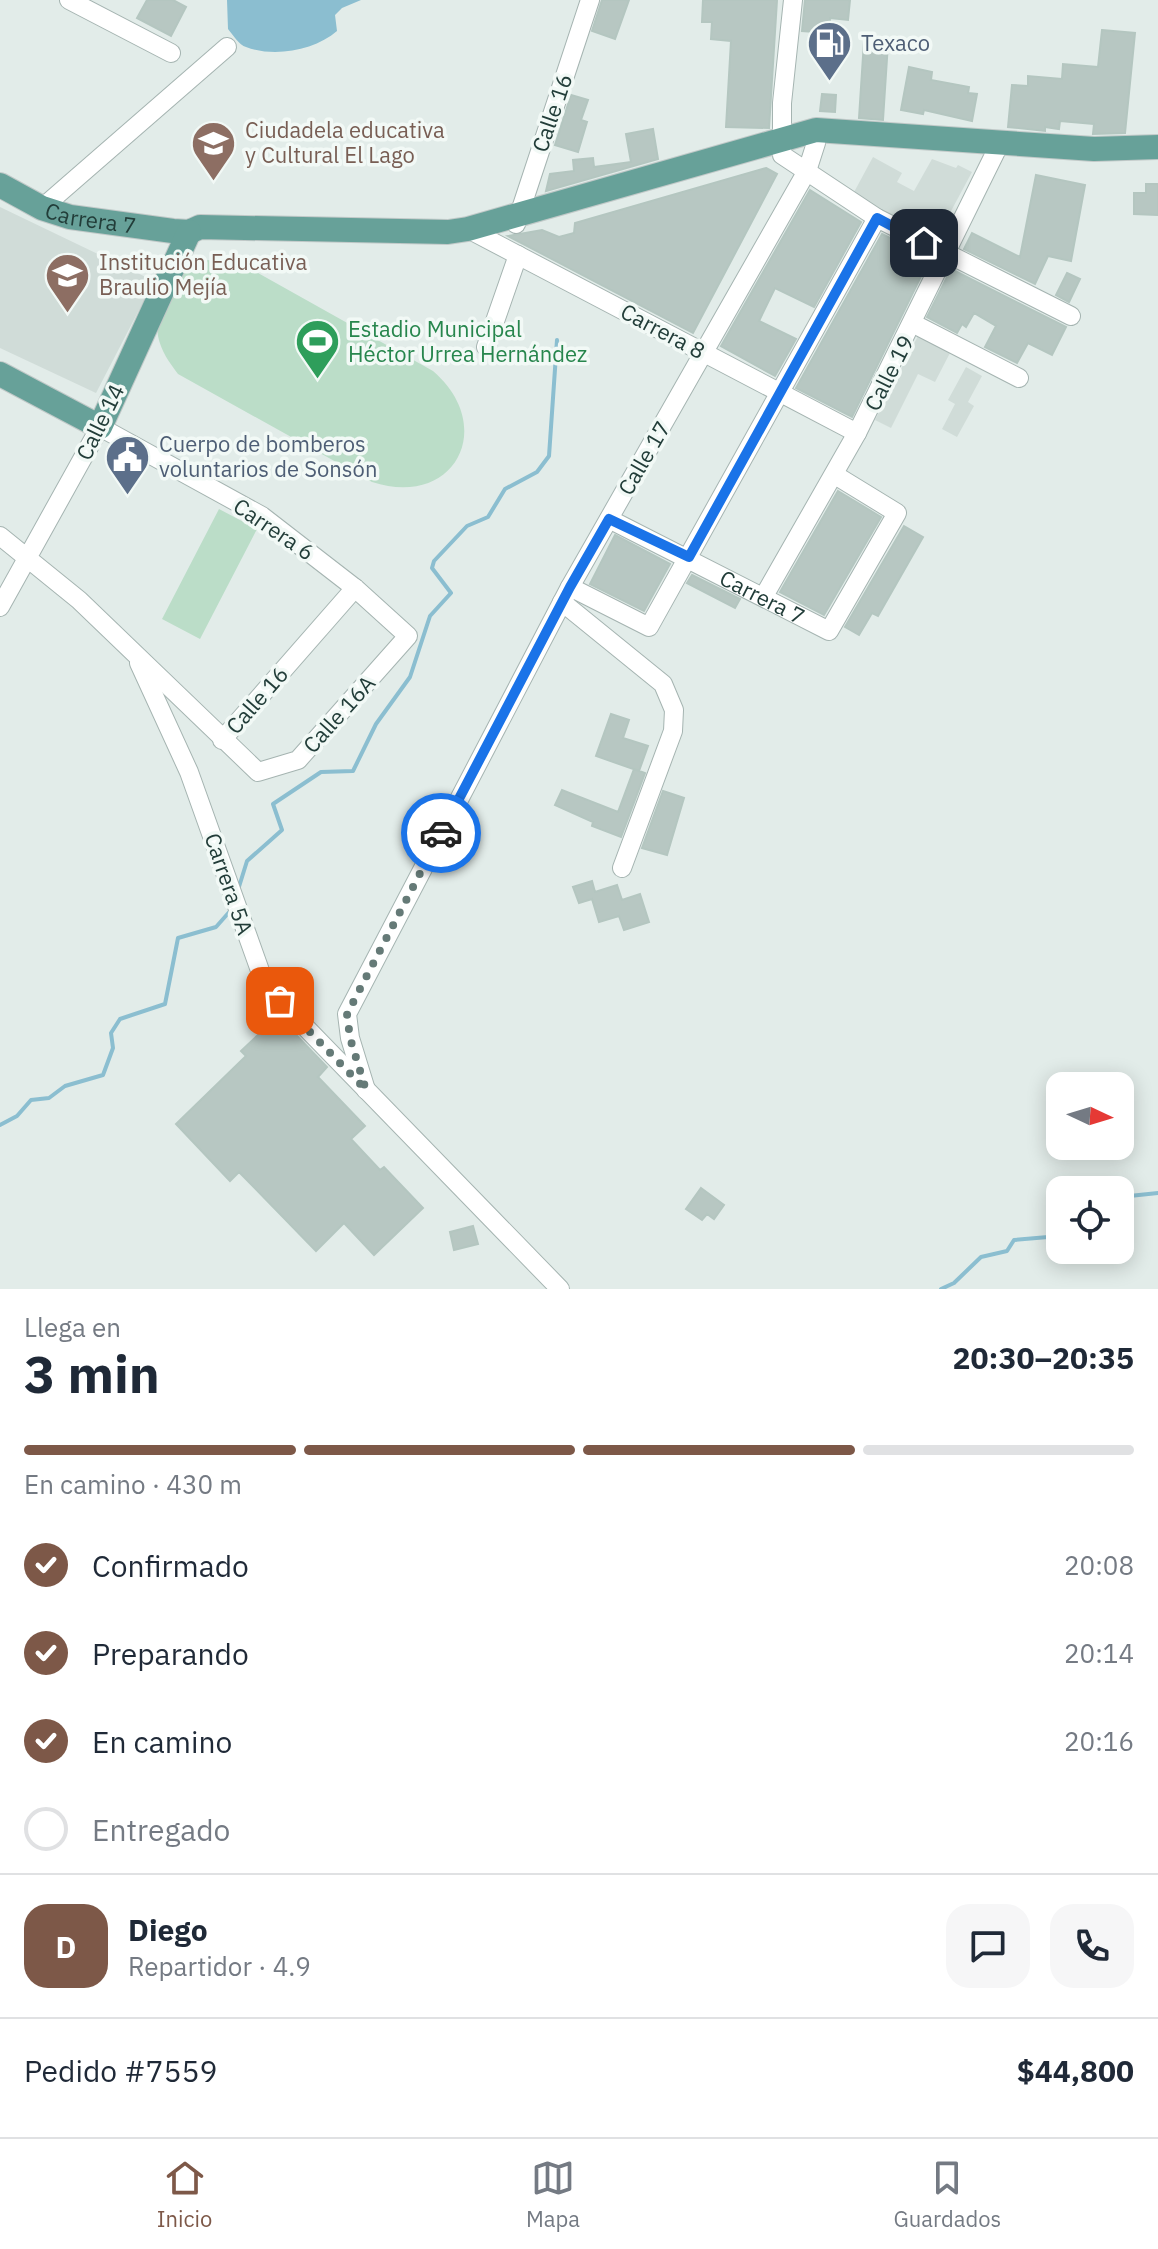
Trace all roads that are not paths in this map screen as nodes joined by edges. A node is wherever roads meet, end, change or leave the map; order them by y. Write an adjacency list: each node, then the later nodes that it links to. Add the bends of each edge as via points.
1 (69, 0): 5 (street)
2 (590, 0): 15 (street, Calle 16)
3 (793, 0): 8 (street)
4 (227, 47): 13 (street)
5 (171, 53)
6 (816, 137): 8 (main road, Carrera 7); 9 (main road); 11 (street, Calle 17)
7 (1158, 147): 9 (main road)
8 (781, 148): 11 (street); 15 (main road, Carrera 7)
9 (999, 148): 10 (main road, via 1094,159); 19 (street, Calle 19)
10 (1158, 158)
11 (807, 171): 14 (street); 23 (street, Calle 17)
12 (0, 185): 13 (main road, Carrera 7)
13 (42, 208): 16 (main road, Carrera 7, via 70,217)
14 (877, 218): 19 (street); 26 (street)
15 (517, 221): 17 (main road, Carrera 7)
16 (189, 232): 17 (main road, Carrera 7, via 198,239 373,243 449,242); 27 (main road, Calle 14)
17 (475, 233): 18 (street, Carrera 8)
18 (518, 255): 22 (street); 23 (street, Carrera 8)
19 (947, 256): 20 (street); 21 (street, Calle 19)
20 (1071, 316)
21 (914, 324): 25 (street); 28 (street, Calle 19)
22 (486, 347)
23 (704, 353): 26 (street, Carrera 8); 30 (street, Calle 17)
24 (0, 374): 27 (main road, Carrera 6)
25 (1019, 378)
26 (782, 394): 28 (street, Carrera 8); 32 (street)
27 (100, 427): 33 (street, Calle 14); 34 (street, Carrera 6, via 262,516)
28 (857, 433): 29 (street, Calle 19)
29 (835, 475): 36 (street, Calle 19); 36 (street, Carrera 7, via 897,513 829,631)
30 (609, 519): 32 (street, Carrera 7); 35 (street, Calle 17)
31 (0, 536): 33 (street, Carrera 5A)
32 (689, 557): 35 (street, via 649,627); 36 (street, Carrera 7)
33 (28, 559): 37 (street, Calle 14); 39 (street, Carrera 5A)
34 (355, 588): 38 (street, Carrera 6); 40 (street, Calle 16)
35 (566, 594): 42 (street, via 663,684 674,710 673,731); 43 (street, Calle 17, via 347,1014)
36 (764, 596)
37 (0, 607)
38 (408, 636): 41 (street, Calle 16A, via 298,760)
39 (133, 651): 40 (street, Carrera 5A); 43 (street, Carrera 5A, via 189,772 263,979)
40 (222, 740): 41 (street, Carrera 5A)
41 (258, 772)
42 (622, 868)
43 (366, 1090): 44 (street, Carrera 5A)
44 (560, 1289)

